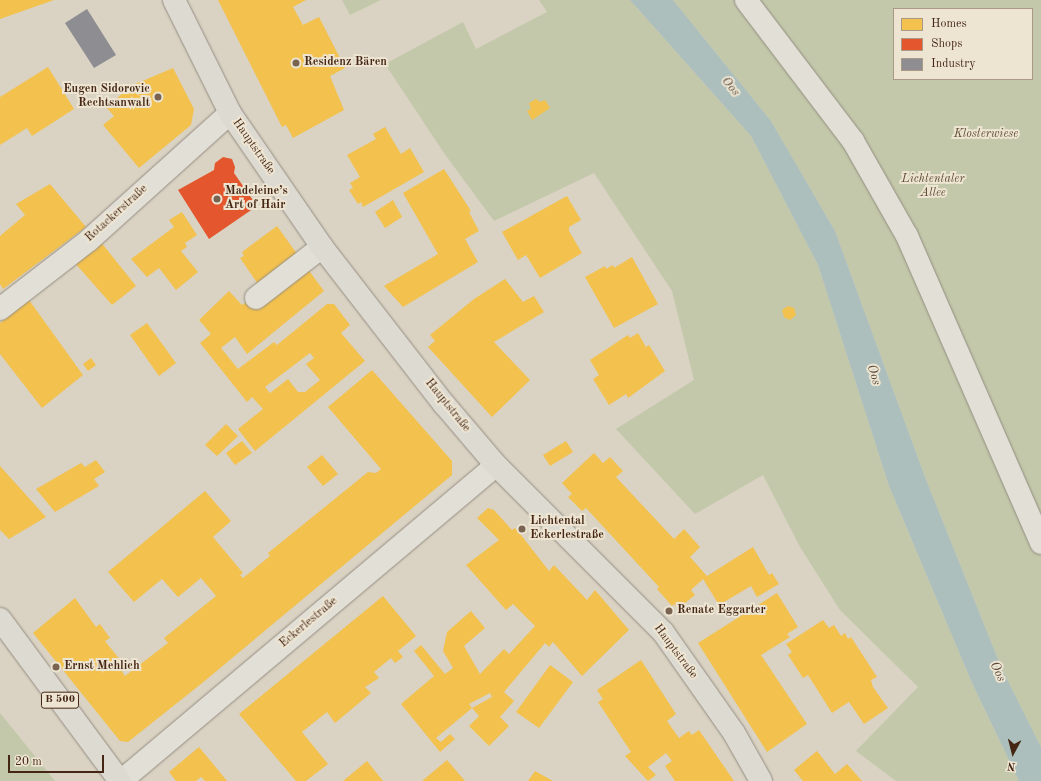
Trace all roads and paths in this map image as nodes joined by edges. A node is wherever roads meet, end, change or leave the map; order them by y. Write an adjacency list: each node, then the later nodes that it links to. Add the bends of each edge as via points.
1 (174, 0): 3 (main road, Hauptstraße)
2 (746, 0): 8 (street, via 853,141 907,236)
3 (230, 113): 4 (main road, Hauptstraße); 6 (street, Rotackerstraße, via 88,241)
4 (322, 247): 5 (street); 7 (main road, Hauptstraße, via 444,404)
5 (256, 298)
6 (0, 309)
7 (496, 465): 10 (street, Eckerlestraße); 11 (main road, Hauptstraße, via 663,632 734,733)
8 (1041, 543)
9 (0, 618): 10 (main road, B 500)
10 (120, 781)
11 (761, 781)

